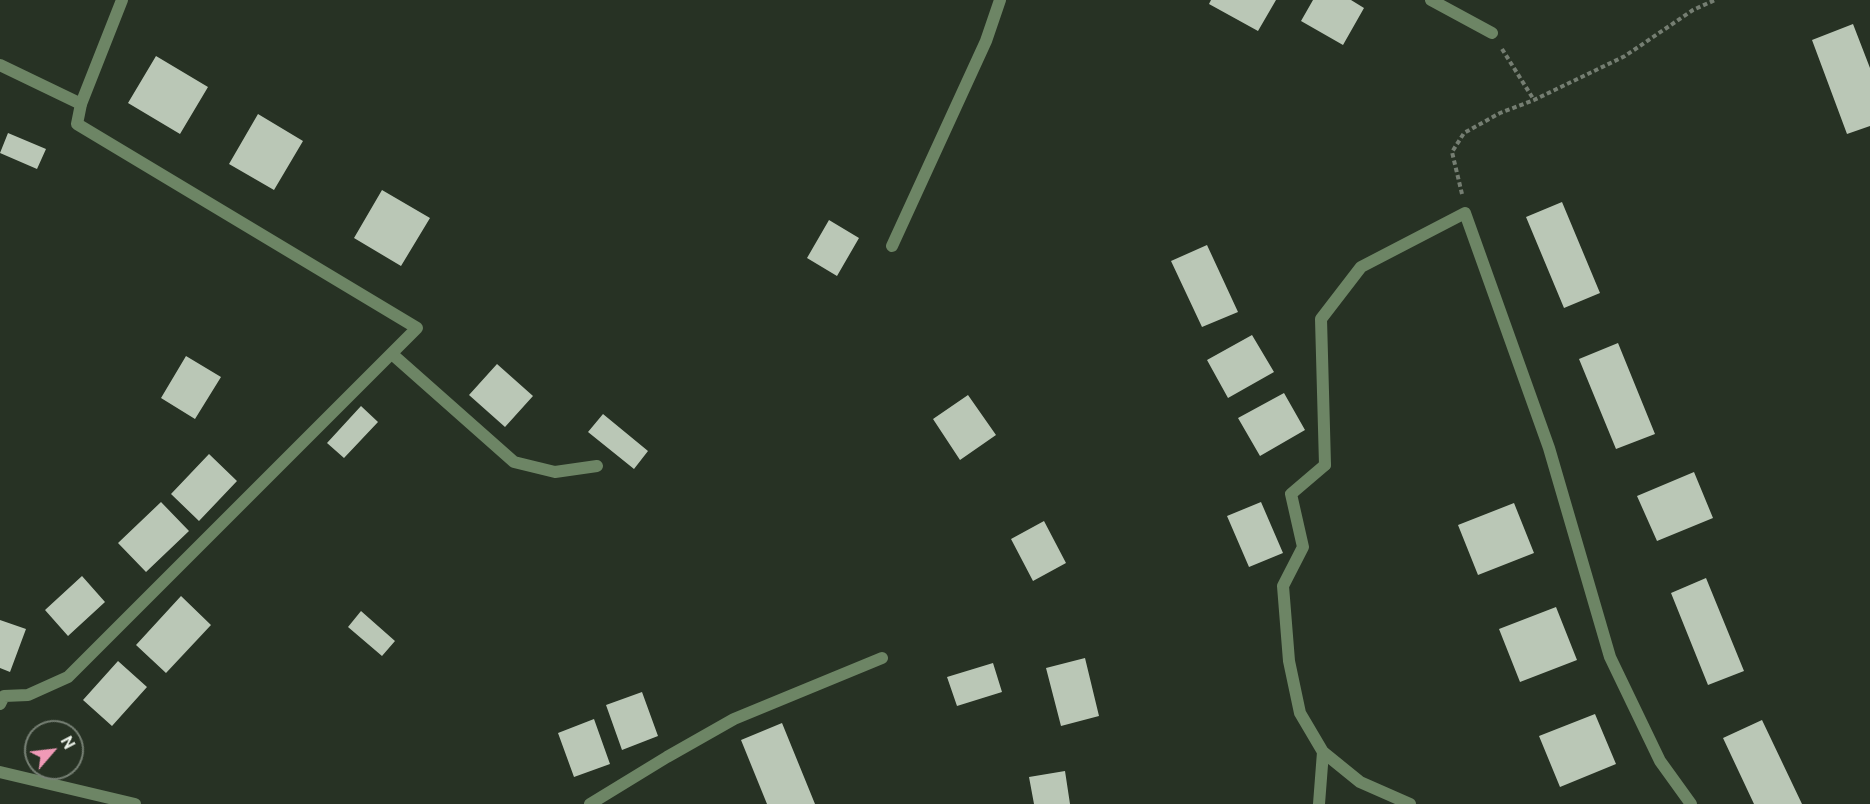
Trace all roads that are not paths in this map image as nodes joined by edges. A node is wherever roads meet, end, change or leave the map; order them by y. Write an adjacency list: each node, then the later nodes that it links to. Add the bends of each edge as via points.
1 (122, 0): 6 (street)
2 (1000, 0): 7 (street, via 986,41)
3 (1431, 0): 4 (street)
4 (1492, 33)
5 (0, 65): 6 (street)
6 (81, 104): 8 (street, via 77,124 417,328)
7 (892, 246)
8 (392, 354): 9 (street, via 514,462 555,472); 11 (street, via 68,677 28,694 4,696)
9 (597, 466)
10 (882, 658): 15 (street, via 734,719)
11 (0, 704)
12 (1323, 752): 16 (street); 17 (street, via 1360,782); 18 (street, via 1300,713 1289,661 1283,586 1303,547 1291,494 1325,465 1321,319 1361,267 1465,213 1549,448 1610,657 1660,761)
13 (0, 772): 14 (street)
14 (135, 804)
15 (590, 804)
16 (1319, 804)
17 (1410, 804)
18 (1691, 804)

